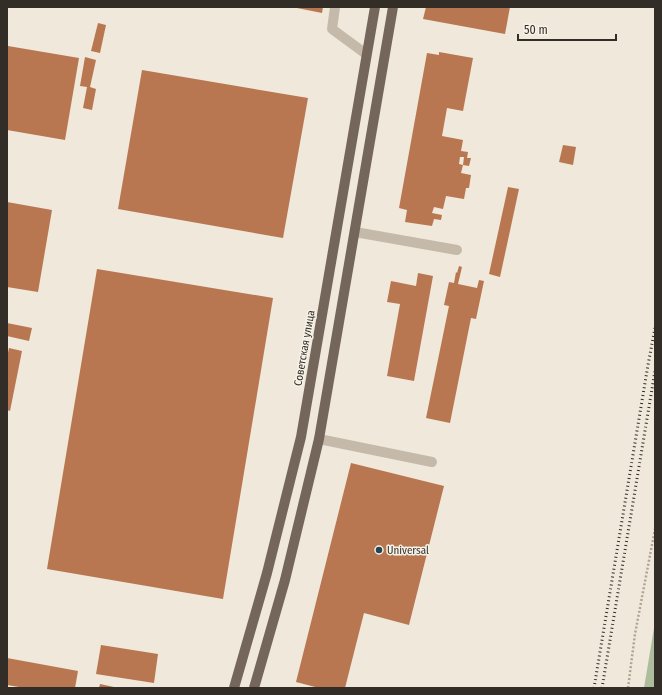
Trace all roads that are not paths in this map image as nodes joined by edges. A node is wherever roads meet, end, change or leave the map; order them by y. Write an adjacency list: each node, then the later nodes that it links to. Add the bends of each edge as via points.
1 (335, 7): 4 (lane, via 332,29)
2 (374, 7): 4 (main road, Советская улица)
3 (393, 7): 5 (main road)
4 (366, 54): 9 (main road, Советская улица, via 301,437 267,574)
5 (355, 232): 6 (lane); 7 (main road)
6 (457, 250)
7 (319, 440): 8 (lane); 10 (main road, via 285,580)
8 (432, 462)
9 (234, 688)
10 (254, 688)

